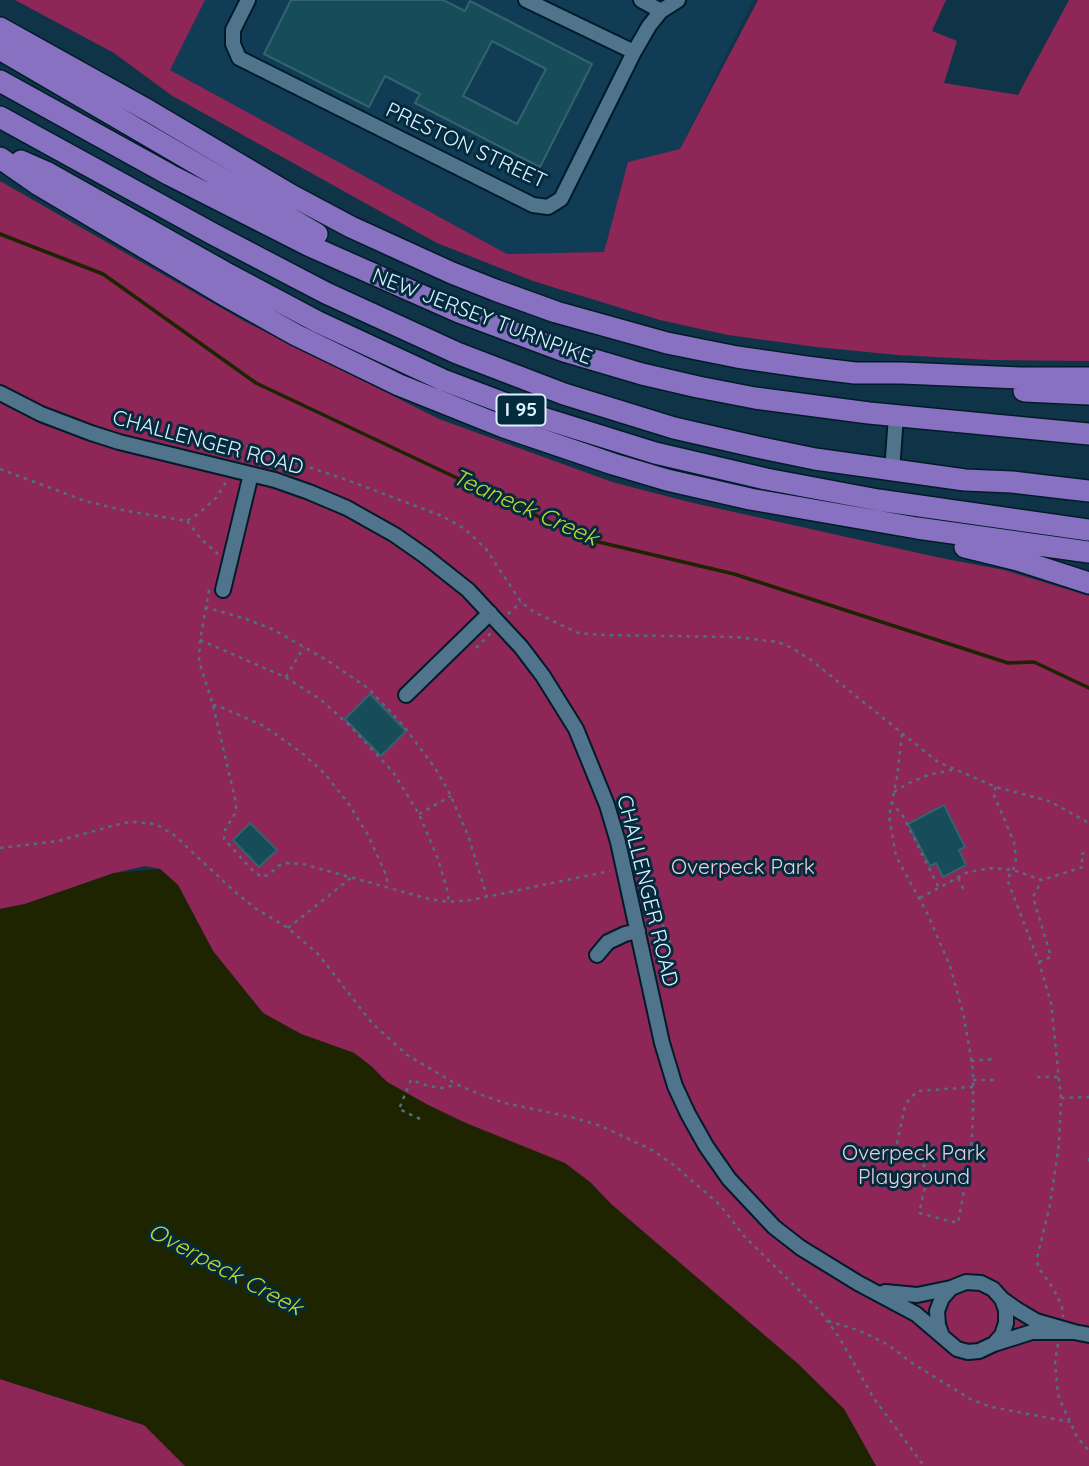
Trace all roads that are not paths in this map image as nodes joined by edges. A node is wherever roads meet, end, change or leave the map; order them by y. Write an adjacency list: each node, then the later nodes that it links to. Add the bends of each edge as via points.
1 (247, 0): 8 (street, PRESTON STREET, via 233,30 239,58 533,205 548,207 561,199)
2 (526, 0): 8 (street)
3 (641, 0): 5 (street)
4 (678, 0): 5 (street, PRESTON STREET)
5 (661, 11): 8 (street, PRESTON STREET)
6 (0, 28): 14 (highway, via 312,206 463,278 555,312 644,337 749,359)
7 (0, 50): 13 (highway, via 321,237)
8 (634, 52)
9 (0, 81): 13 (highway, NEW JERSEY TURNPIKE, via 201,191)
10 (0, 117): 20 (highway, via 276,268 404,330 510,374 692,432)
11 (0, 152): 26 (highway, I 95, via 47,172 318,322 426,373 546,419 645,450 766,479)
12 (0, 158): 25 (highway, I 95, via 263,317 451,407 585,456 667,480)
13 (379, 277): 18 (highway, NEW JERSEY TURNPIKE, via 511,333 614,367 726,393)
14 (855, 373): 15 (highway); 17 (highway, via 899,383)
15 (1089, 378)
16 (0, 393): 21 (street, CHALLENGER ROAD, via 91,433 231,474)
17 (1089, 394)
18 (896, 416): 19 (highway, NEW JERSEY TURNPIKE); 20 (street)
19 (1089, 434)
20 (892, 471): 22 (highway)
21 (251, 474): 29 (street); 30 (street, CHALLENGER ROAD, via 347,508 394,535)
22 (965, 480): 23 (highway); 24 (highway, via 1010,493)
23 (1089, 491)
24 (1089, 502)
25 (876, 521): 27 (highway, I 95); 28 (highway, via 933,542 1018,560)
26 (1089, 530)
27 (1089, 552)
28 (1089, 583)
29 (217, 587)
30 (490, 613): 31 (street); 32 (street, CHALLENGER ROAD, via 536,666 576,729 607,805)
31 (406, 695)
32 (638, 932): 33 (street, via 608,942); 35 (street, CHALLENGER ROAD, via 668,1065 706,1146 729,1179 774,1227 826,1265)
33 (597, 955)
34 (951, 1289): 35 (street, CHALLENGER ROAD, via 917,1295); 36 (street, CHALLENGER ROAD, via 978,1282); 39 (street, via 937,1311)
35 (873, 1290): 39 (street, CHALLENGER ROAD, via 916,1314)
36 (1002, 1299): 37 (street, CHALLENGER ROAD, via 1036,1321); 40 (street, via 1006,1323)
37 (1066, 1331): 38 (street, CHALLENGER ROAD); 40 (street, CHALLENGER ROAD, via 1032,1332)
38 (1089, 1335)
39 (942, 1336): 40 (street, CHALLENGER ROAD, via 953,1347 968,1352)
40 (994, 1344)

